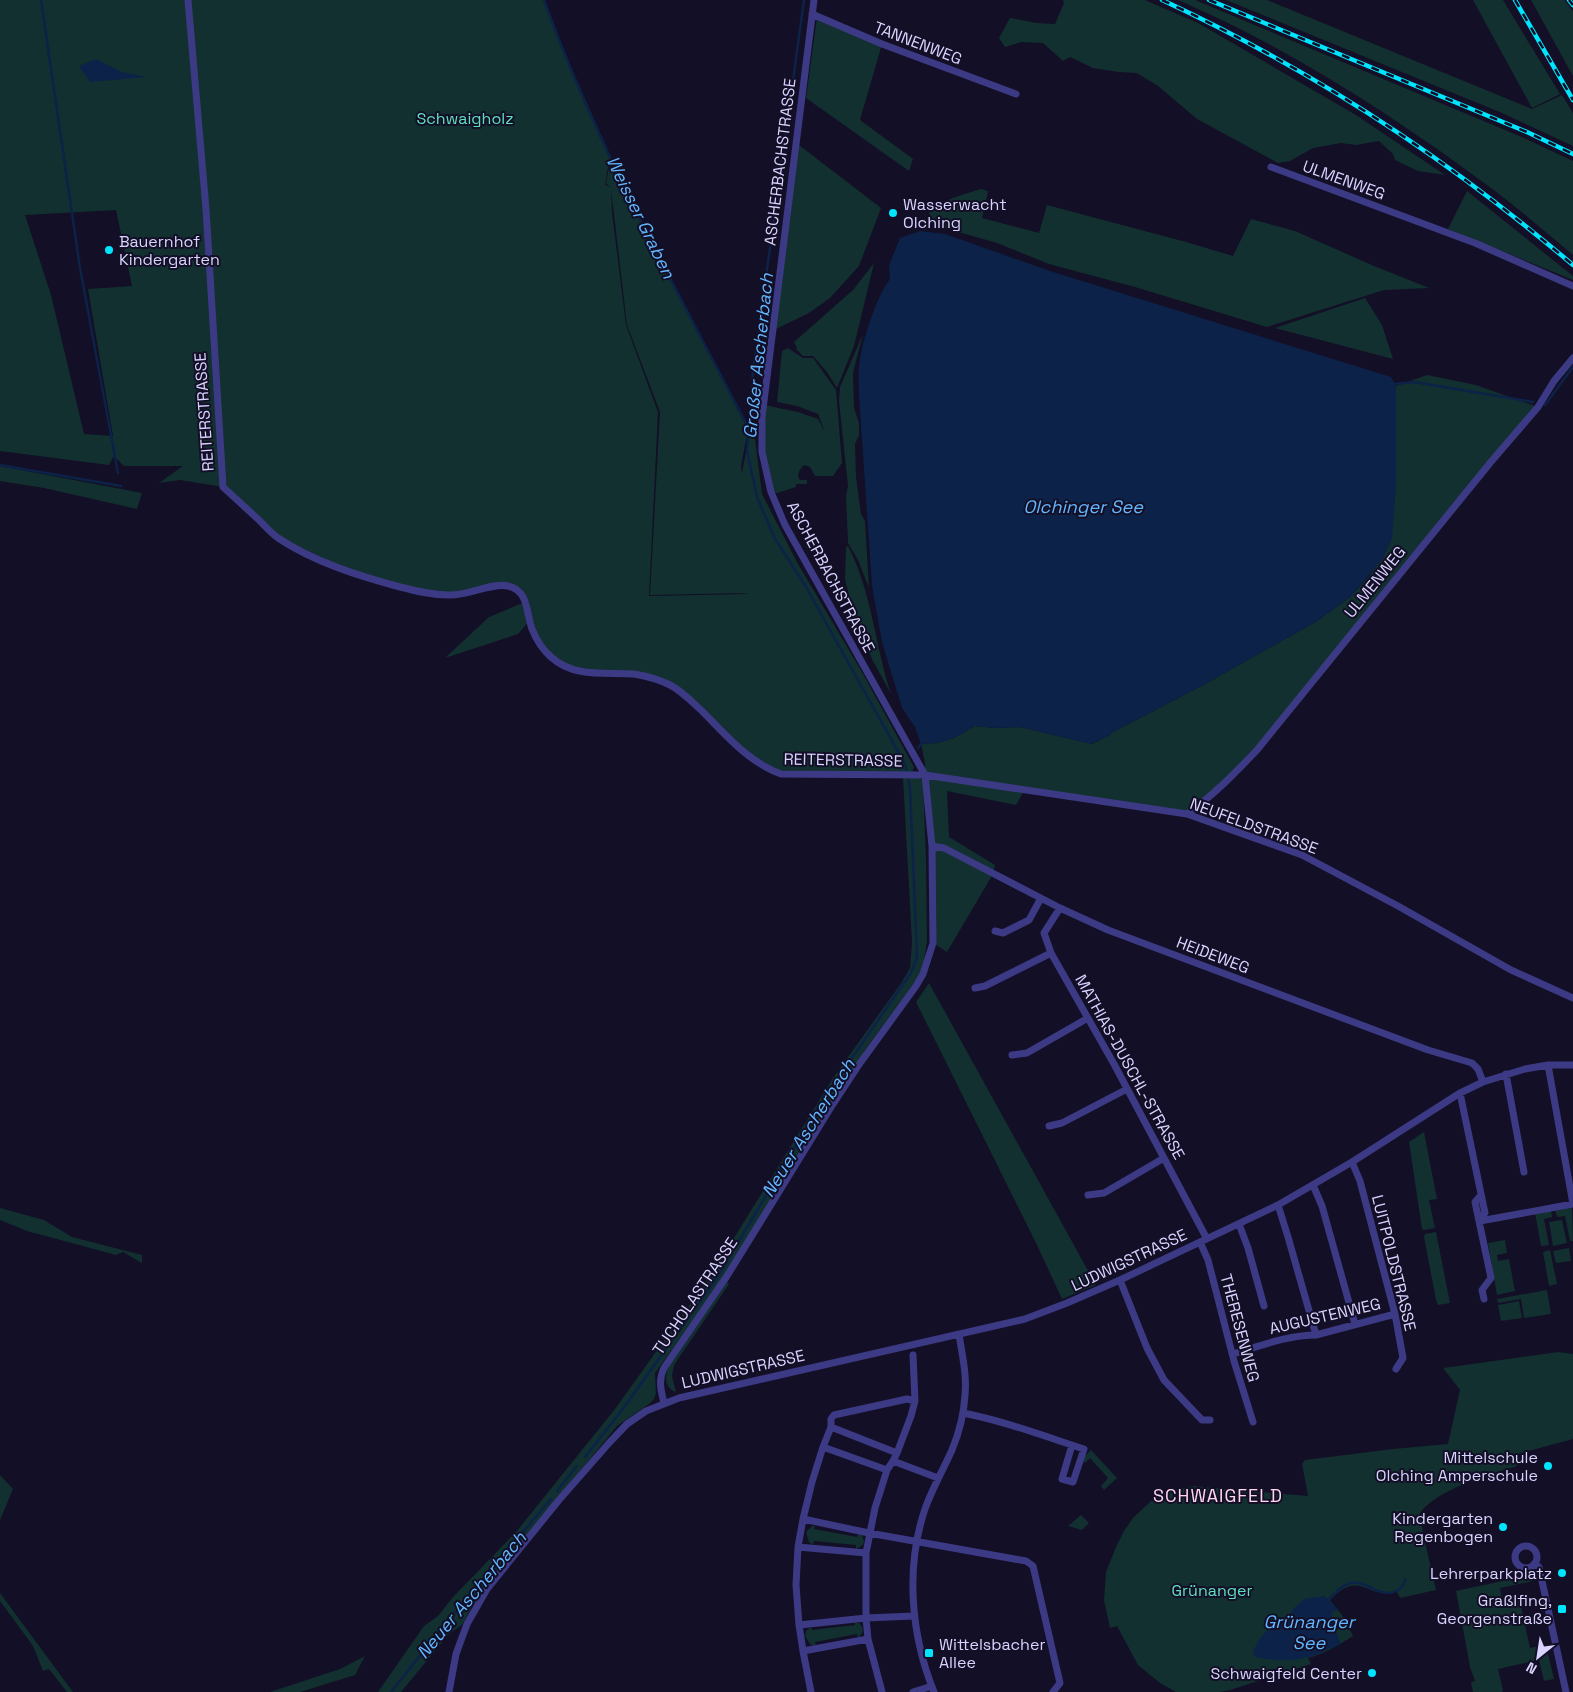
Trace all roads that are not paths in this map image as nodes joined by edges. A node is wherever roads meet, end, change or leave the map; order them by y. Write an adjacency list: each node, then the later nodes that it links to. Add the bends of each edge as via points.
1 (188, 0): 8 (street, REITERSTRASSE, via 206,209 223,487 276,537 301,552 368,578 450,596 496,586 513,588 523,597 532,629 551,658 568,669 634,674 671,686 688,698 751,759 768,769 781,774)
2 (814, 0): 3 (street, ASCHERBACHSTRASSE)
3 (812, 14): 4 (street, TANNENWEG); 8 (street, ASCHERBACHSTRASSE, via 762,418 762,452 771,492 785,525)
4 (1016, 94)
5 (1271, 167): 6 (street, ULMENWEG, via 1475,243)
6 (1573, 286)
7 (1573, 358): 9 (street, ULMENWEG, via 1538,407 1256,750 1225,784)
8 (925, 775): 9 (street, NEUFELDSTRASSE); 10 (street, ASCHERBACHSTRASSE)
9 (1188, 814): 17 (street, NEUFELDSTRASSE, via 1302,855 1511,970)
10 (932, 846): 11 (street, HEIDEWEG, via 944,848); 15 (street, ASCHERBACHSTRASSE, via 933,943)
11 (1041, 898): 12 (street, HEIDEWEG); 13 (street, via 1030,920 1003,933)
12 (1060, 908): 14 (street, MATHIAS-DUSCHL-STRASSE, via 1044,933); 23 (street, HEIDEWEG, via 1108,930 1428,1050 1472,1063)
13 (996, 931)
14 (1051, 953): 16 (street, via 986,986); 18 (street, MATHIAS-DUSCHL-STRASSE)
15 (923, 974): 48 (street, TUCHOLASTRASSE, via 838,1096 727,1276 664,1368 660,1382)
16 (975, 988)
17 (1573, 998)
18 (1088, 1018): 19 (street, via 1027,1053); 24 (street, MATHIAS-DUSCHL-STRASSE)
19 (1012, 1055)
20 (1573, 1065): 21 (street, LUDWIGSTRASSE)
21 (1548, 1066): 22 (street, LUDWIGSTRASSE); 32 (street)
22 (1506, 1074): 23 (street, LUDWIGSTRASSE); 29 (street)
23 (1483, 1082): 25 (street, LUDWIGSTRASSE)
24 (1127, 1089): 26 (street, via 1062,1123); 27 (street, MATHIAS-DUSCHL-STRASSE)
25 (1460, 1093): 28 (street, LUDWIGSTRASSE); 34 (street, via 1485,1213)
26 (1049, 1126)
27 (1164, 1158): 31 (street, via 1104,1193); 36 (street, MATHIAS-DUSCHL-STRASSE)
28 (1352, 1162): 30 (street, LUDWIGSTRASSE); 40 (street, LUITPOLDSTRASSE, via 1360,1181)
29 (1524, 1172)
30 (1313, 1185): 33 (street, LUDWIGSTRASSE); 41 (street, via 1322,1206)
31 (1088, 1195)
32 (1573, 1204): 34 (street)
33 (1278, 1205): 35 (street, LUDWIGSTRASSE); 43 (street)
34 (1479, 1219): 38 (street, via 1491,1278 1482,1290)
35 (1239, 1224): 36 (street, LUDWIGSTRASSE); 39 (street)
36 (1204, 1240): 37 (street, LUDWIGSTRASSE); 44 (street, THERESENWEG)
37 (1120, 1280): 42 (street, LUDWIGSTRASSE, via 1024,1319); 50 (street, via 1147,1348 1164,1380 1202,1420)
38 (1484, 1299)
39 (1264, 1306)
40 (1395, 1314): 41 (street, AUGUSTENWEG); 46 (street, LUITPOLDSTRASSE, via 1403,1358)
41 (1355, 1324): 43 (street, AUGUSTENWEG)
42 (959, 1334): 48 (street, LUDWIGSTRASSE); 49 (street, via 966,1376)
43 (1316, 1335): 44 (street, AUGUSTENWEG, via 1273,1342)
44 (1233, 1354): 51 (street, THERESENWEG)
45 (913, 1355): 47 (street)
46 (1396, 1369)
47 (915, 1401): 52 (street, via 907,1399 834,1415); 55 (street)
48 (664, 1403): 71 (street, via 633,1420 609,1443 487,1589 466,1624)
49 (963, 1413): 53 (street); 58 (street, via 952,1449)
50 (1210, 1420)
51 (1252, 1422)
52 (831, 1427): 54 (street); 55 (street)
53 (1072, 1445): 53 (street, via 1084,1449 1073,1482 1062,1479)
54 (824, 1447): 57 (street); 59 (street)
55 (897, 1453): 56 (street)
56 (893, 1461): 57 (street); 58 (street)
57 (887, 1470): 60 (street)
58 (938, 1478): 61 (street, via 925,1509)
59 (803, 1519): 60 (street); 62 (street)
60 (869, 1533): 61 (street); 63 (street)
61 (918, 1541): 65 (street); 75 (street, via 1026,1561 1032,1566 1060,1683)
62 (798, 1547): 63 (street); 67 (street)
63 (866, 1553): 66 (street)
64 (1534, 1564): 76 (street, via 1539,1567)
65 (914, 1616): 66 (street); 70 (street)
66 (866, 1618): 67 (street); 68 (street)
67 (799, 1625): 69 (street)
68 (868, 1639): 69 (street); 73 (street)
69 (803, 1651): 72 (street)
70 (933, 1689): 74 (street)
71 (449, 1692)
72 (811, 1692)
73 (882, 1692)
74 (913, 1692)
75 (1053, 1692)
76 (1566, 1692)

